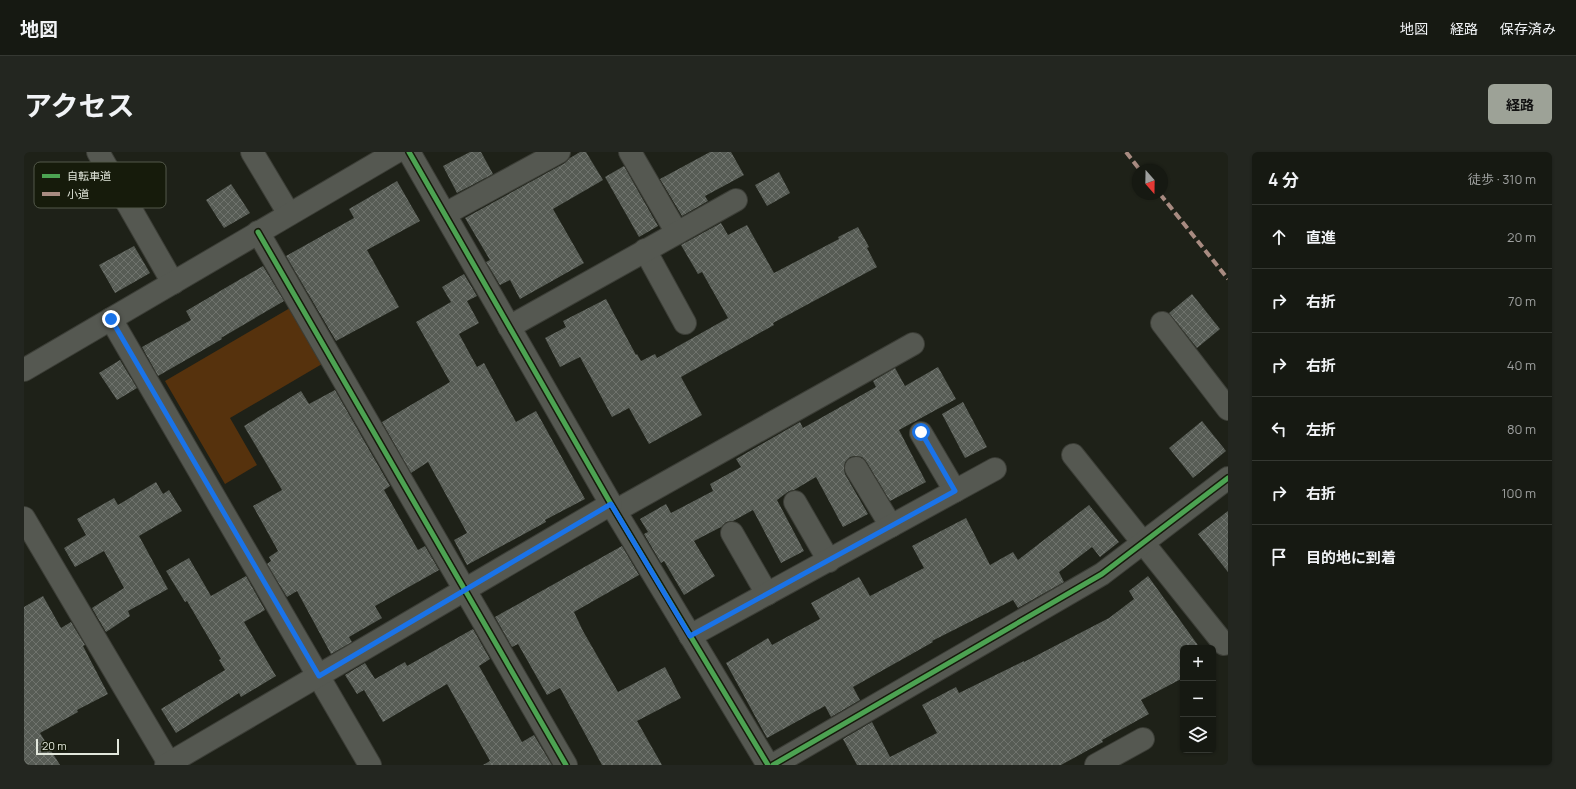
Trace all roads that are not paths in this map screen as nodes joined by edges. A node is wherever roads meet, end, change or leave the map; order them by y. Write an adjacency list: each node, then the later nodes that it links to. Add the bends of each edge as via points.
1 (98, 152): 7 (street)
2 (252, 152): 10 (street)
3 (396, 152): 10 (street)
4 (409, 152): 11 (street)
5 (559, 152): 11 (street)
6 (630, 152): 13 (street)
7 (104, 162)
8 (736, 200): 13 (street)
9 (130, 208): 15 (street)
10 (289, 214): 12 (street)
11 (445, 214): 19 (street)
12 (258, 232): 15 (street); 36 (street)
13 (677, 233): 14 (street)
14 (645, 250): 17 (street); 19 (street)
15 (173, 283): 16 (street)
16 (111, 319): 21 (street); 40 (street)
17 (685, 323)
18 (1162, 323): 22 (street)
19 (509, 327): 30 (street)
20 (913, 344): 30 (street)
21 (24, 370)
22 (1228, 409)
23 (921, 432): 28 (street)
24 (1073, 455): 34 (street)
25 (856, 468): 32 (street)
26 (995, 469): 28 (street)
27 (1228, 478): 34 (street)
28 (955, 491): 32 (street)
29 (795, 502): 35 (street)
30 (613, 507): 36 (street); 38 (street)
31 (24, 518): 42 (street)
32 (891, 526): 35 (street)
33 (732, 533): 37 (street)
34 (1144, 543): 39 (street); 46 (street, via 1102,574)
35 (828, 560): 37 (street)
36 (466, 590): 40 (street); 44 (street)
37 (767, 594): 38 (street)
38 (690, 636): 45 (street)
39 (1224, 644)
40 (319, 676): 42 (street); 43 (street)
41 (1143, 739): 47 (street)
42 (168, 764)
43 (370, 765)
44 (566, 765)
45 (768, 765)
46 (773, 765)
47 (1096, 765)

